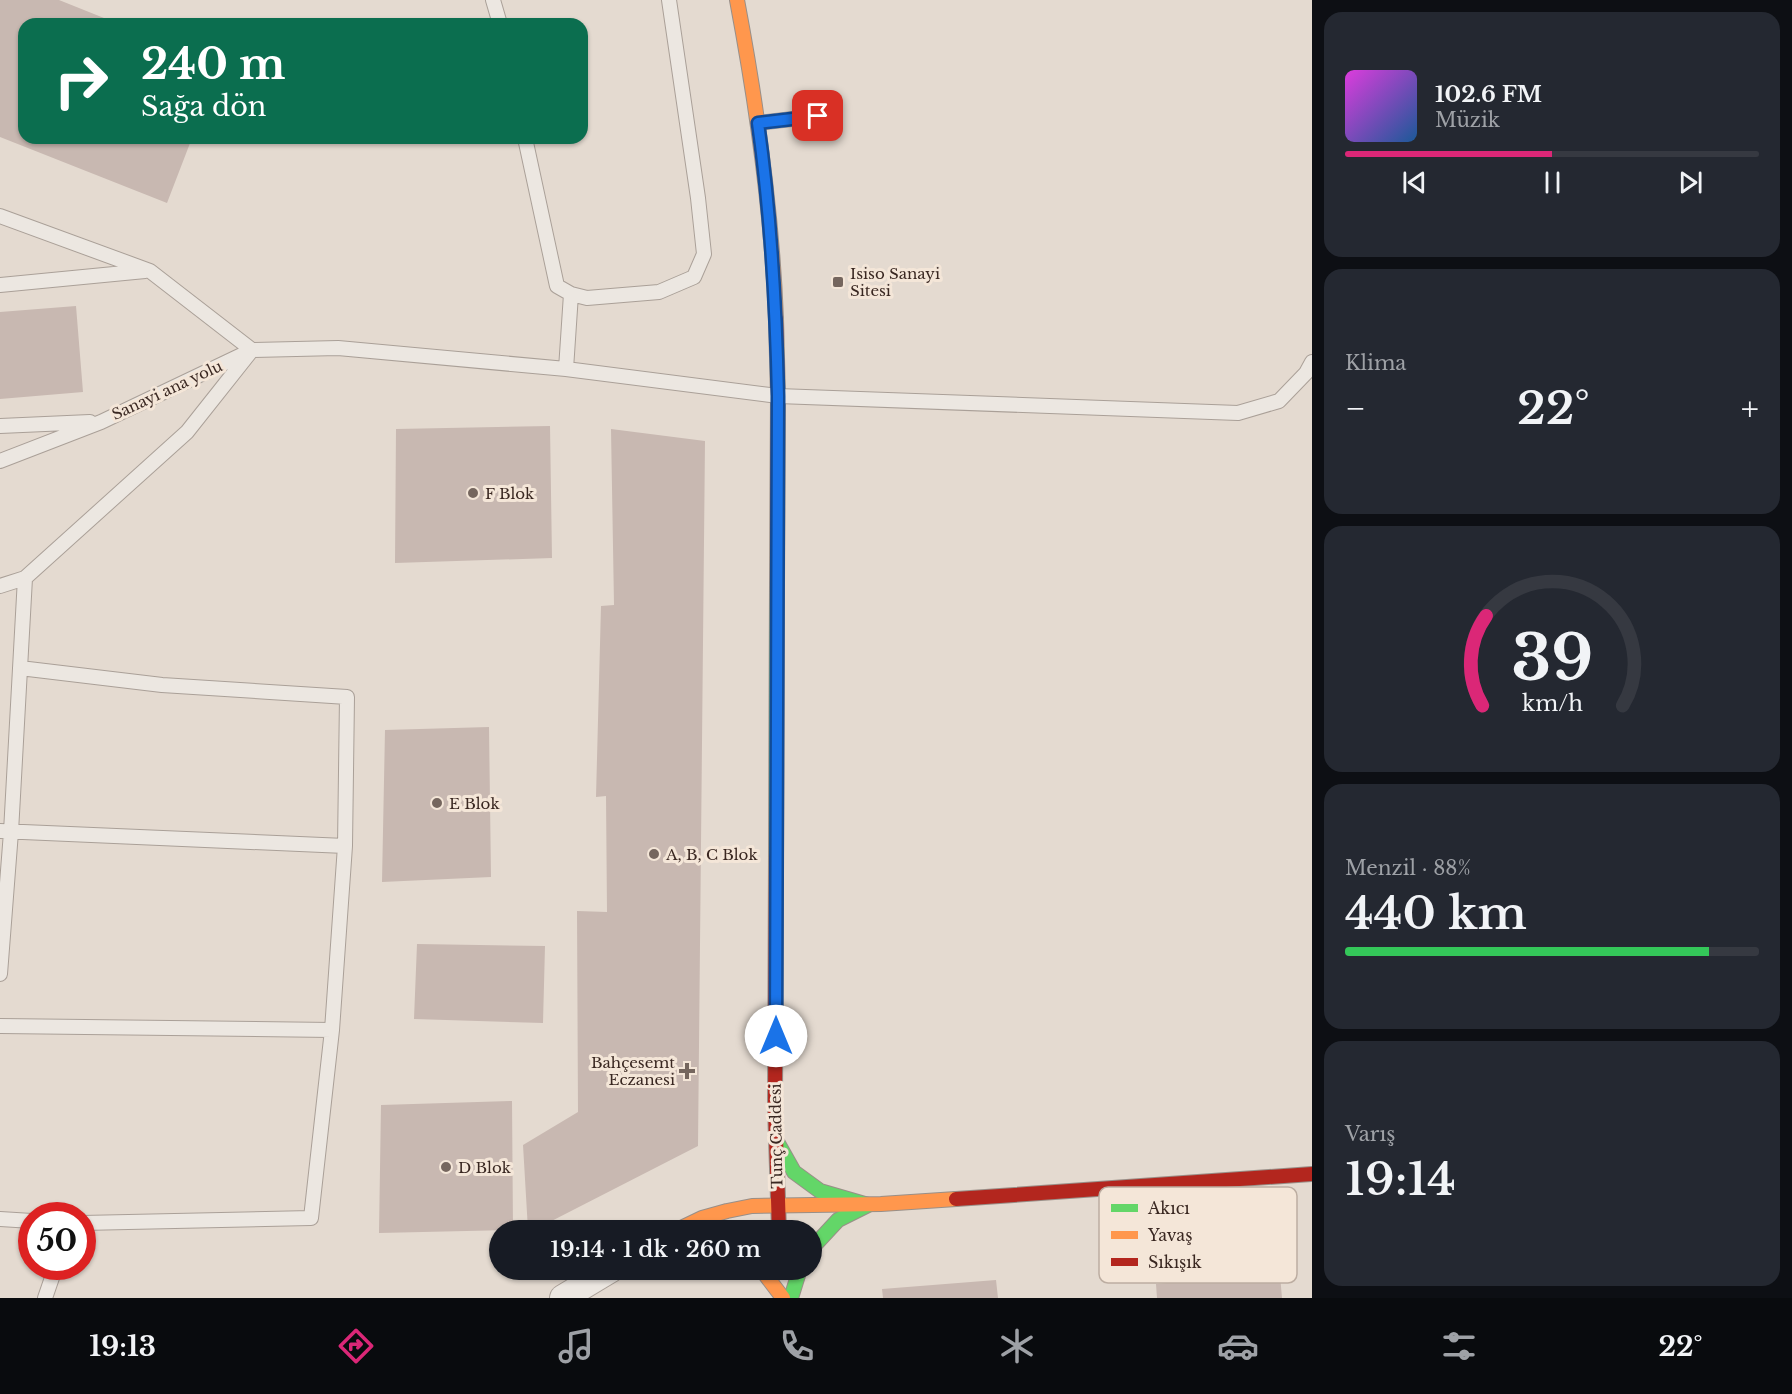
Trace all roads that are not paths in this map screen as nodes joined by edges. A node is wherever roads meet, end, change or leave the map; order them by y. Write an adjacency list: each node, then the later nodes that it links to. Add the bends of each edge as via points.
1 (492, 0): 4 (lane)
2 (669, 0): 11 (lane, via 704,254 694,277 659,292 587,298)
3 (737, 0): 6 (main road, Tunç Caddesi)
4 (498, 18)
5 (818, 116): 6 (lane)
6 (758, 123): 15 (main road, Tunç Caddesi, via 776,300)
7 (526, 144): 11 (lane, via 557,286)
8 (0, 216): 9 (lane)
9 (150, 271): 10 (lane); 12 (lane)
10 (0, 285)
11 (571, 294): 14 (lane)
12 (252, 350): 14 (lane, Sanayi ana yolu, via 338,348); 16 (lane, Sanayi ana yolu); 19 (lane, via 187,432)
13 (1312, 362): 15 (lane, Sanayi ana yolu, via 1279,400 1238,413)
14 (567, 369): 15 (lane, Sanayi ana yolu)
15 (778, 396): 27 (main road, Tunç Caddesi)
16 (101, 422): 17 (lane); 18 (lane, Sanayi ana yolu)
17 (0, 426)
18 (0, 461)
19 (25, 578): 20 (lane); 21 (lane)
20 (0, 586)
21 (20, 668): 22 (lane); 23 (lane, via 162,685 347,697)
22 (5, 832): 23 (lane); 24 (lane)
23 (345, 846): 26 (lane)
24 (0, 974)
25 (0, 1026): 26 (lane)
26 (332, 1030): 37 (lane, via 312,1218)
27 (776, 1140): 31 (main road, Tunç Caddesi); 32 (main road, via 794,1172 820,1191)
28 (1312, 1174): 29 (main road)
29 (1120, 1187)
30 (1099, 1188): 32 (main road)
31 (777, 1203): 32 (main road); 34 (main road, via 730,1209); 35 (main road, Tunç Caddesi)
32 (868, 1204): 38 (main road, via 838,1220)
33 (0, 1220): 36 (lane)
34 (699, 1220)
35 (778, 1220)
36 (18, 1221)
37 (96, 1223)
38 (822, 1237)
39 (51, 1280): 44 (lane)
40 (593, 1280): 45 (street)
41 (771, 1280): 46 (main road)
42 (784, 1280): 46 (main road)
43 (795, 1280): 46 (main road)
44 (45, 1298)
45 (563, 1298)
46 (787, 1298)

